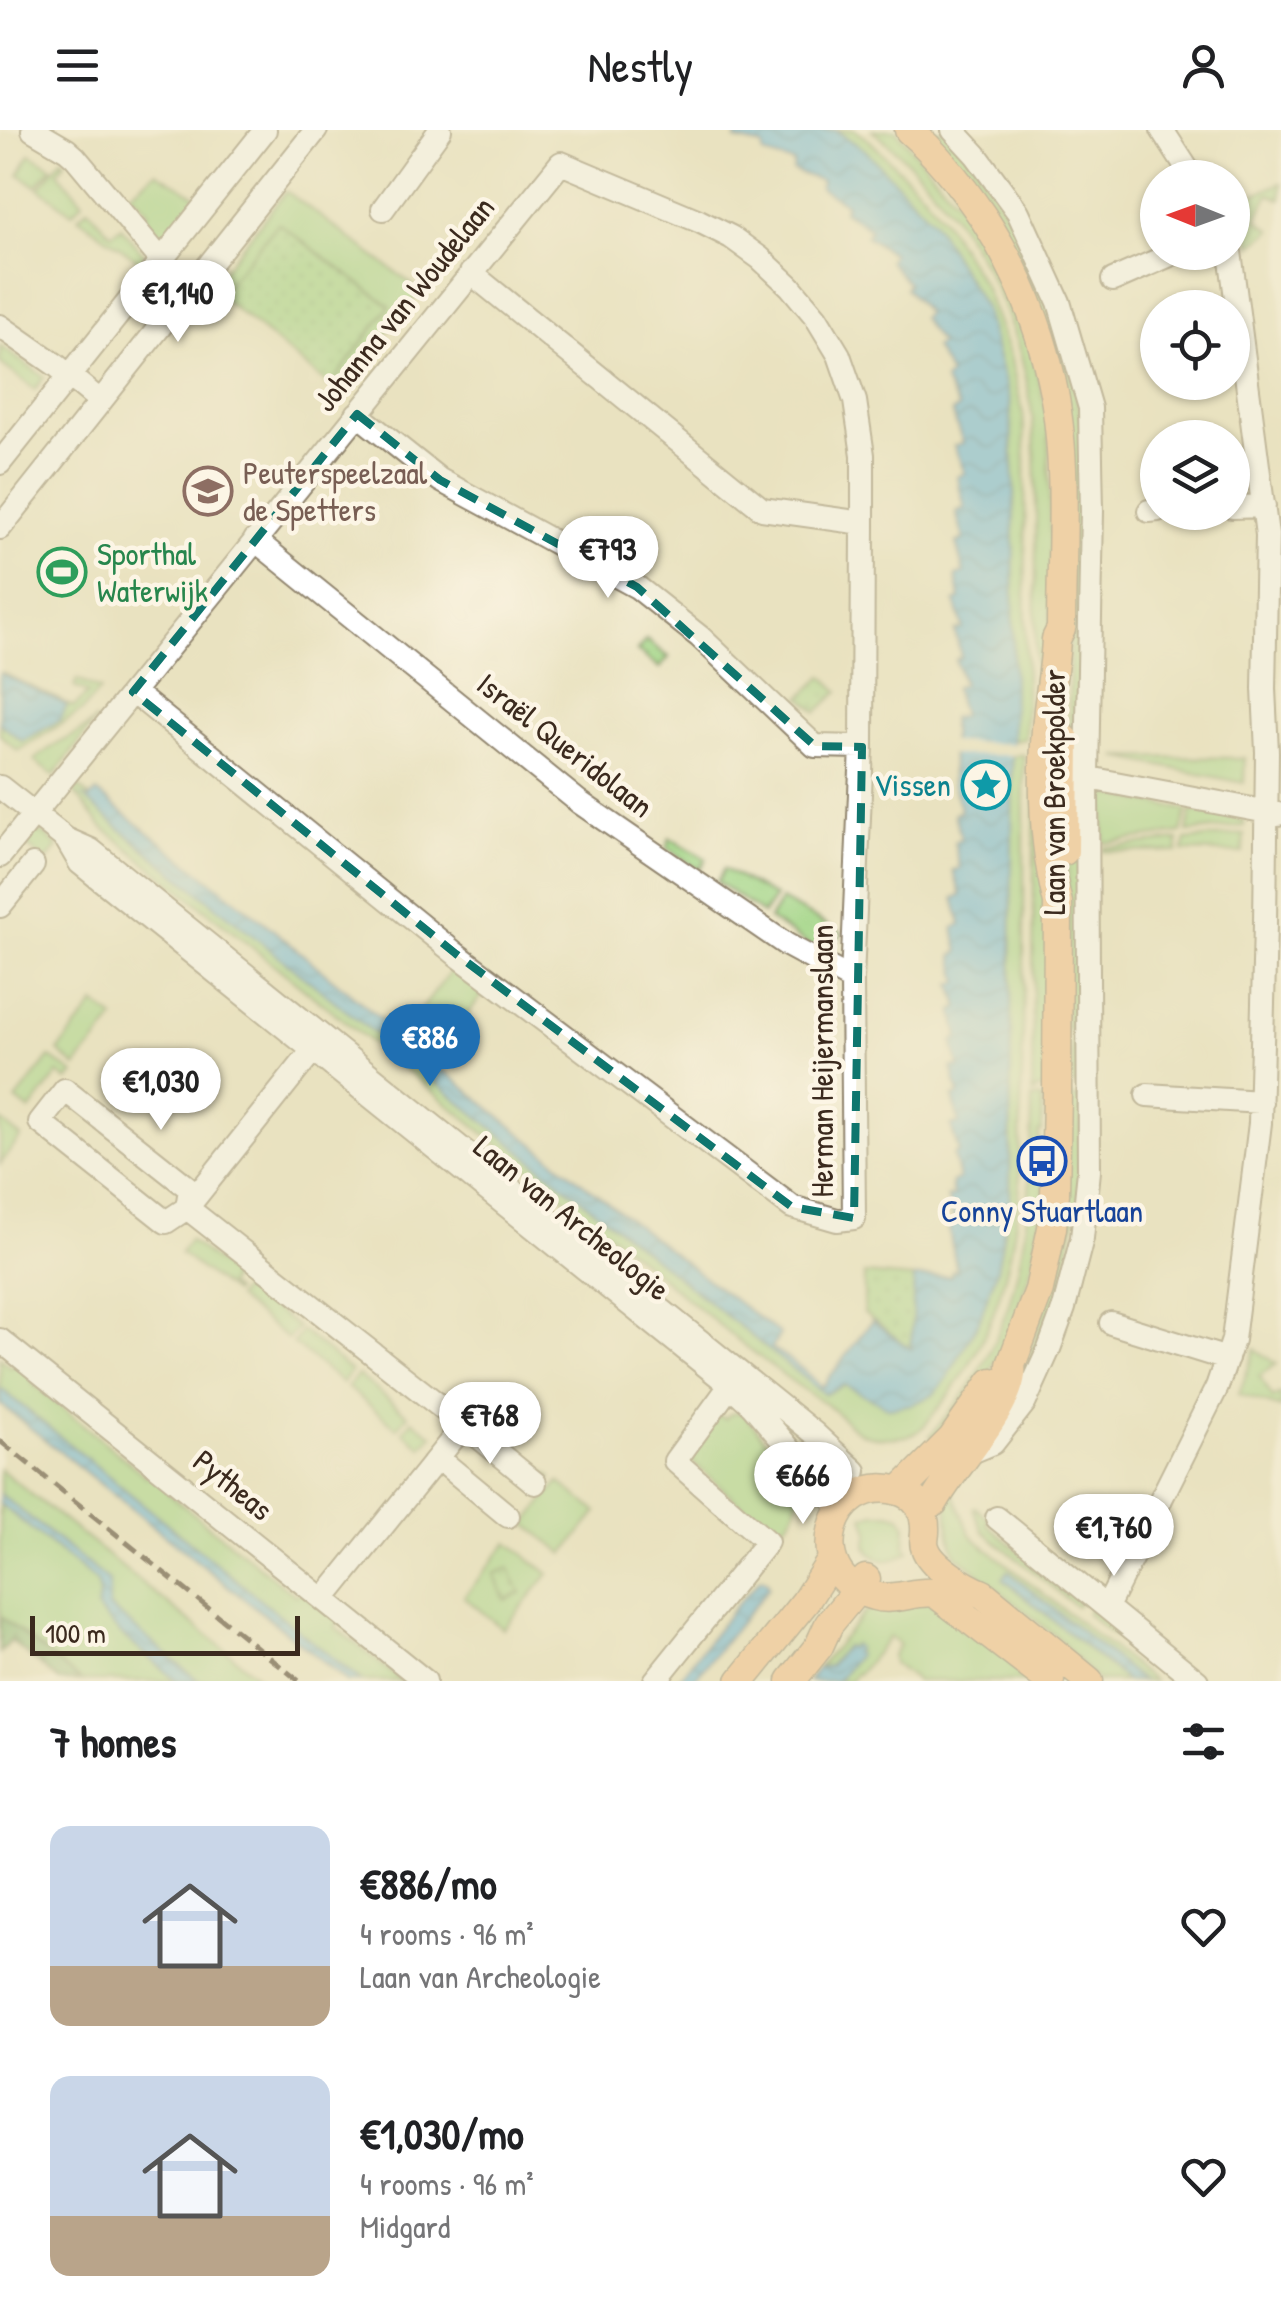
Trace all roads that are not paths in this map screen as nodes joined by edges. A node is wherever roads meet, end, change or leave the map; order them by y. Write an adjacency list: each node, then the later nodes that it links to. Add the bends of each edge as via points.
1 (33, 130): 11 (street, via 75,157)
2 (265, 130): 11 (street)
3 (316, 130): 18 (street)
4 (440, 130): 10 (street)
5 (909, 130): 28 (main road, Laan van Broekpolder, via 948,170 1004,250 1042,343 1060,446 1061,629 1048,710)
6 (953, 130): 28 (street, Laan van Broekpolder, via 1018,212 1059,302 1090,408 1092,511)
7 (1162, 130): 8 (street)
8 (1181, 160)
9 (561, 162): 14 (street, Johanna van Woudelaan); 23 (street, Herman Heijermanslaan, via 731,238 808,307 839,355 855,401)
10 (382, 209)
11 (162, 261): 17 (street)
12 (1140, 268): 15 (street)
13 (1232, 270): 22 (street)
14 (472, 273): 19 (street, Johanna van Woudelaan); 23 (street, via 762,509)
15 (1113, 280)
16 (0, 326): 17 (street)
17 (68, 376): 18 (street); 20 (street)
18 (100, 401): 24 (street)
19 (357, 414): 25 (street, Johanna van Woudelaan); 27 (street, via 440,480 637,587 815,746)
20 (0, 463)
21 (1250, 506): 22 (street)
22 (1264, 506): 31 (street, via 1264,689)
23 (864, 523): 27 (street, Herman Heijermanslaan)
24 (0, 528)
25 (255, 540): 26 (street, Johanna van Woudelaan); 35 (street, Israël Queridolaan, via 580,802 788,945)
26 (133, 692): 30 (street, Johanna van Woudelaan); 35 (street, Herman Heijermanslaan, via 456,954 792,1207 836,1220 854,1218)
27 (862, 747): 35 (street, Herman Heijermanslaan)
28 (1066, 775): 31 (street); 43 (main road, Laan van Broekpolder, via 1046,826 1058,903 1052,1228 1039,1290); 46 (street, Laan van Broekpolder, via 1089,1171 1082,1238 1059,1322 1025,1402 993,1443)
29 (0, 787): 30 (street, Laan van Archeologie)
30 (34, 813): 32 (street, Johanna van Woudelaan); 36 (street, Laan van Archeologie, via 66,839 80,863)
31 (1274, 813): 38 (street)
32 (0, 856)
33 (33, 865): 34 (street)
34 (0, 906)
35 (852, 980)
36 (318, 1044): 39 (street); 44 (street, Laan van Archeologie)
37 (1146, 1096): 38 (street)
38 (1262, 1102): 42 (street)
39 (188, 1208): 39 (street, via 190,1189 65,1090 40,1122 166,1222); 45 (street)
40 (1110, 1323): 42 (street)
41 (0, 1340): 58 (street, Pytheas)
42 (1226, 1359): 59 (street)
43 (1011, 1365): 46 (main road, Laan van Broekpolder, via 1013,1377); 50 (main road, Laan van Broekpolder)
44 (735, 1379): 48 (street, Laan van Archeologie, via 814,1433); 52 (street, Laan van Archeologie); 61 (street, via 675,1461 767,1542)
45 (464, 1425): 47 (street); 49 (street)
46 (969, 1453): 51 (main road, Laan van Broekpolder)
47 (438, 1458): 53 (street); 58 (street)
48 (855, 1471): 50 (main road, via 894,1475)
49 (535, 1483)
50 (906, 1486): 51 (main road, via 924,1490); 52 (main road, via 862,1494); 55 (main road, via 922,1509 924,1546)
51 (934, 1502): 55 (main road, via 940,1520)
52 (841, 1508): 56 (main road, via 832,1524); 57 (main road, via 848,1523 846,1556)
53 (508, 1516)
54 (997, 1518): 59 (street)
55 (935, 1553): 57 (main road, via 909,1580); 65 (main road, via 965,1587 983,1594)
56 (832, 1560): 57 (main road, via 843,1580); 62 (main road)
57 (865, 1588): 63 (main road); 64 (main road, via 895,1597 934,1592)
58 (324, 1599): 60 (street, Pytheas)
59 (1106, 1607): 66 (street)
60 (425, 1681)
61 (655, 1681)
62 (741, 1681)
63 (790, 1681)
64 (1050, 1681)
65 (1090, 1681)
66 (1198, 1681)

